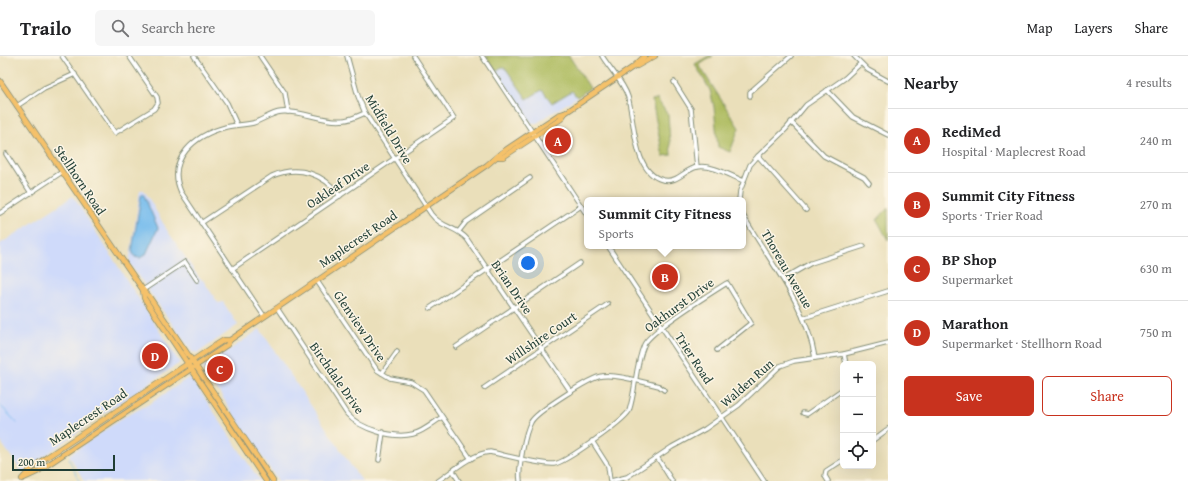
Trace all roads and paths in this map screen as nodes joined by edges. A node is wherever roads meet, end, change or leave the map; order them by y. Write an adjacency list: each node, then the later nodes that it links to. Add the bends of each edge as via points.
1 (62, 56): 15 (street)
2 (129, 56): 15 (street, via 157,97 158,103 154,109 115,133)
3 (194, 56): 26 (street, via 227,104)
4 (260, 56): 23 (street, via 285,92)
5 (347, 56): 24 (street, Midfield Drive)
6 (413, 56): 31 (street, Oakleaf Drive, via 454,118)
7 (482, 56): 27 (street)
8 (602, 56): 16 (street)
9 (645, 56): 14 (main road, Maplecrest Road)
10 (655, 56): 14 (main road, Maplecrest Road)
11 (791, 56): 21 (street, via 750,92)
12 (854, 56): 13 (street)
13 (860, 64): 17 (street, via 873,74); 20 (street)
14 (633, 67): 16 (main road, Maplecrest Road)
15 (75, 74): 22 (street, via 44,88)
16 (617, 78): 27 (main road, Maplecrest Road, via 565,113 561,119); 32 (street, via 628,98 642,162 646,169 656,178 668,180 676,179)
17 (888, 80)
18 (0, 81): 22 (main road, Stellhorn Road)
19 (674, 82): 32 (street, via 691,109)
20 (827, 90): 25 (street, via 806,105); 28 (street, via 853,117)
21 (750, 96)
22 (17, 106): 33 (main road, Stellhorn Road)
23 (288, 112): 24 (street, via 338,121); 26 (street, via 275,113 257,122)
24 (365, 113): 31 (street, Midfield Drive)
25 (791, 122): 30 (street); 36 (street, via 828,160 864,177)
26 (237, 125): 46 (street, via 210,133 191,145 181,156 176,171 180,192)
27 (533, 134): 40 (main road, Maplecrest Road, via 503,157 499,157); 41 (street)
28 (888, 135)
29 (6, 154): 37 (street)
30 (758, 156): 35 (street, via 750,166); 43 (street)
31 (395, 159): 38 (street, Oakleaf Drive); 40 (street, Midfield Drive)
32 (697, 167): 35 (street, via 712,169)
33 (62, 172): 37 (street); 56 (main road, Stellhorn Road)
34 (530, 178): 47 (street, via 466,222)
35 (744, 181): 39 (street)
36 (869, 184)
37 (31, 193): 44 (street)
38 (340, 196): 46 (street, via 333,186 317,175 301,171 284,172 272,176); 51 (street, Oakleaf Drive)
39 (740, 197)
40 (426, 206): 47 (street, Brian Drive, via 438,222); 55 (main road, Maplecrest Road)
41 (581, 206): 42 (street); 52 (street)
42 (584, 210)
43 (806, 210)
44 (0, 213)
45 (746, 220): 53 (street, Thoreau Avenue)
46 (201, 223): 51 (street)
47 (459, 231): 52 (street, Brian Drive)
48 (864, 246): 53 (street, via 811,263)
49 (610, 249): 64 (street, Trier Road)
50 (580, 263): 61 (street)
51 (232, 269): 62 (street)
52 (488, 269): 60 (street); 61 (street, Brian Drive)
53 (783, 279): 63 (street, Thoreau Avenue, via 793,294)
54 (197, 280): 56 (street, via 185,262)
55 (317, 281): 59 (main road, Maplecrest Road); 79 (street, Glenview Drive, via 369,360)
56 (143, 290): 74 (main road, Stellhorn Road); 76 (main road, Stellhorn Road, via 144,298)
57 (888, 291): 63 (street)
58 (608, 304): 68 (street, Willshire Court)
59 (277, 308): 62 (main road, Maplecrest Road); 89 (street, Birchdale Drive, via 347,414 364,428)
60 (430, 308)
61 (514, 308): 67 (street); 68 (street, Brian Drive)
62 (264, 316): 65 (main road, Maplecrest Road)
63 (803, 318): 73 (street, Thoreau Avenue, via 812,340)
64 (663, 328): 70 (street, Oakhurst Drive, via 727,283 751,322); 80 (street, Oakhurst Drive, via 644,344); 87 (street, Trier Road)
65 (230, 340): 74 (main road, Maplecrest Road, via 224,340); 77 (main road, Maplecrest Road, via 227,345)
66 (887, 344): 69 (street); 72 (street, Walden Run)
67 (456, 347)
68 (542, 349): 81 (street, Willshire Court); 84 (street, Brian Drive)
69 (888, 349)
70 (717, 350)
71 (397, 352): 79 (street)
72 (844, 354): 73 (street, Walden Run); 75 (street)
73 (815, 358): 87 (street, Walden Run, via 780,366 739,405)
74 (192, 361): 76 (main road, Maplecrest Road); 77 (main road, Stellhorn Road)
75 (845, 361)
76 (188, 364): 78 (main road, Stellhorn Road); 98 (main road, Maplecrest Road, via 47,457)
77 (196, 366): 78 (main road, Maplecrest Road); 100 (main road, Stellhorn Road)
78 (191, 369): 98 (main road, Maplecrest Road, via 37,472); 99 (main road, Stellhorn Road)
79 (382, 373): 86 (street, Glenview Drive, via 390,378 418,385 429,396)
80 (636, 381): 82 (street, via 659,386); 84 (street, via 600,376 590,379); 91 (street, Oakhurst Drive, via 626,416)
81 (484, 388)
82 (664, 390)
83 (840, 391): 85 (street, via 808,414)
84 (571, 392): 93 (street, via 532,419)
85 (803, 413)
86 (442, 417): 89 (street, Birchdale Drive, via 413,434); 94 (street, Glenview Drive)
87 (722, 417): 92 (street, Walden Run); 106 (street, Trier Road)
88 (888, 430): 90 (street)
89 (383, 432): 95 (street)
90 (876, 438)
91 (592, 441): 93 (street, Oakhurst Drive, via 558,463); 104 (street, via 608,466)
92 (657, 457): 104 (street, Walden Run, via 628,477); 105 (street)
93 (522, 458): 94 (street, Oakhurst Drive, via 490,452); 103 (street)
94 (471, 459): 97 (street, Oakhurst Drive)
95 (379, 460)
96 (840, 462): 107 (street, via 826,471)
97 (453, 471): 101 (street, Oakhurst Drive); 102 (street)
98 (21, 480)
99 (266, 481)
100 (273, 481)
101 (438, 481)
102 (459, 481)
103 (520, 481)
104 (610, 481)
105 (672, 481)
106 (764, 481)
107 (828, 481)

